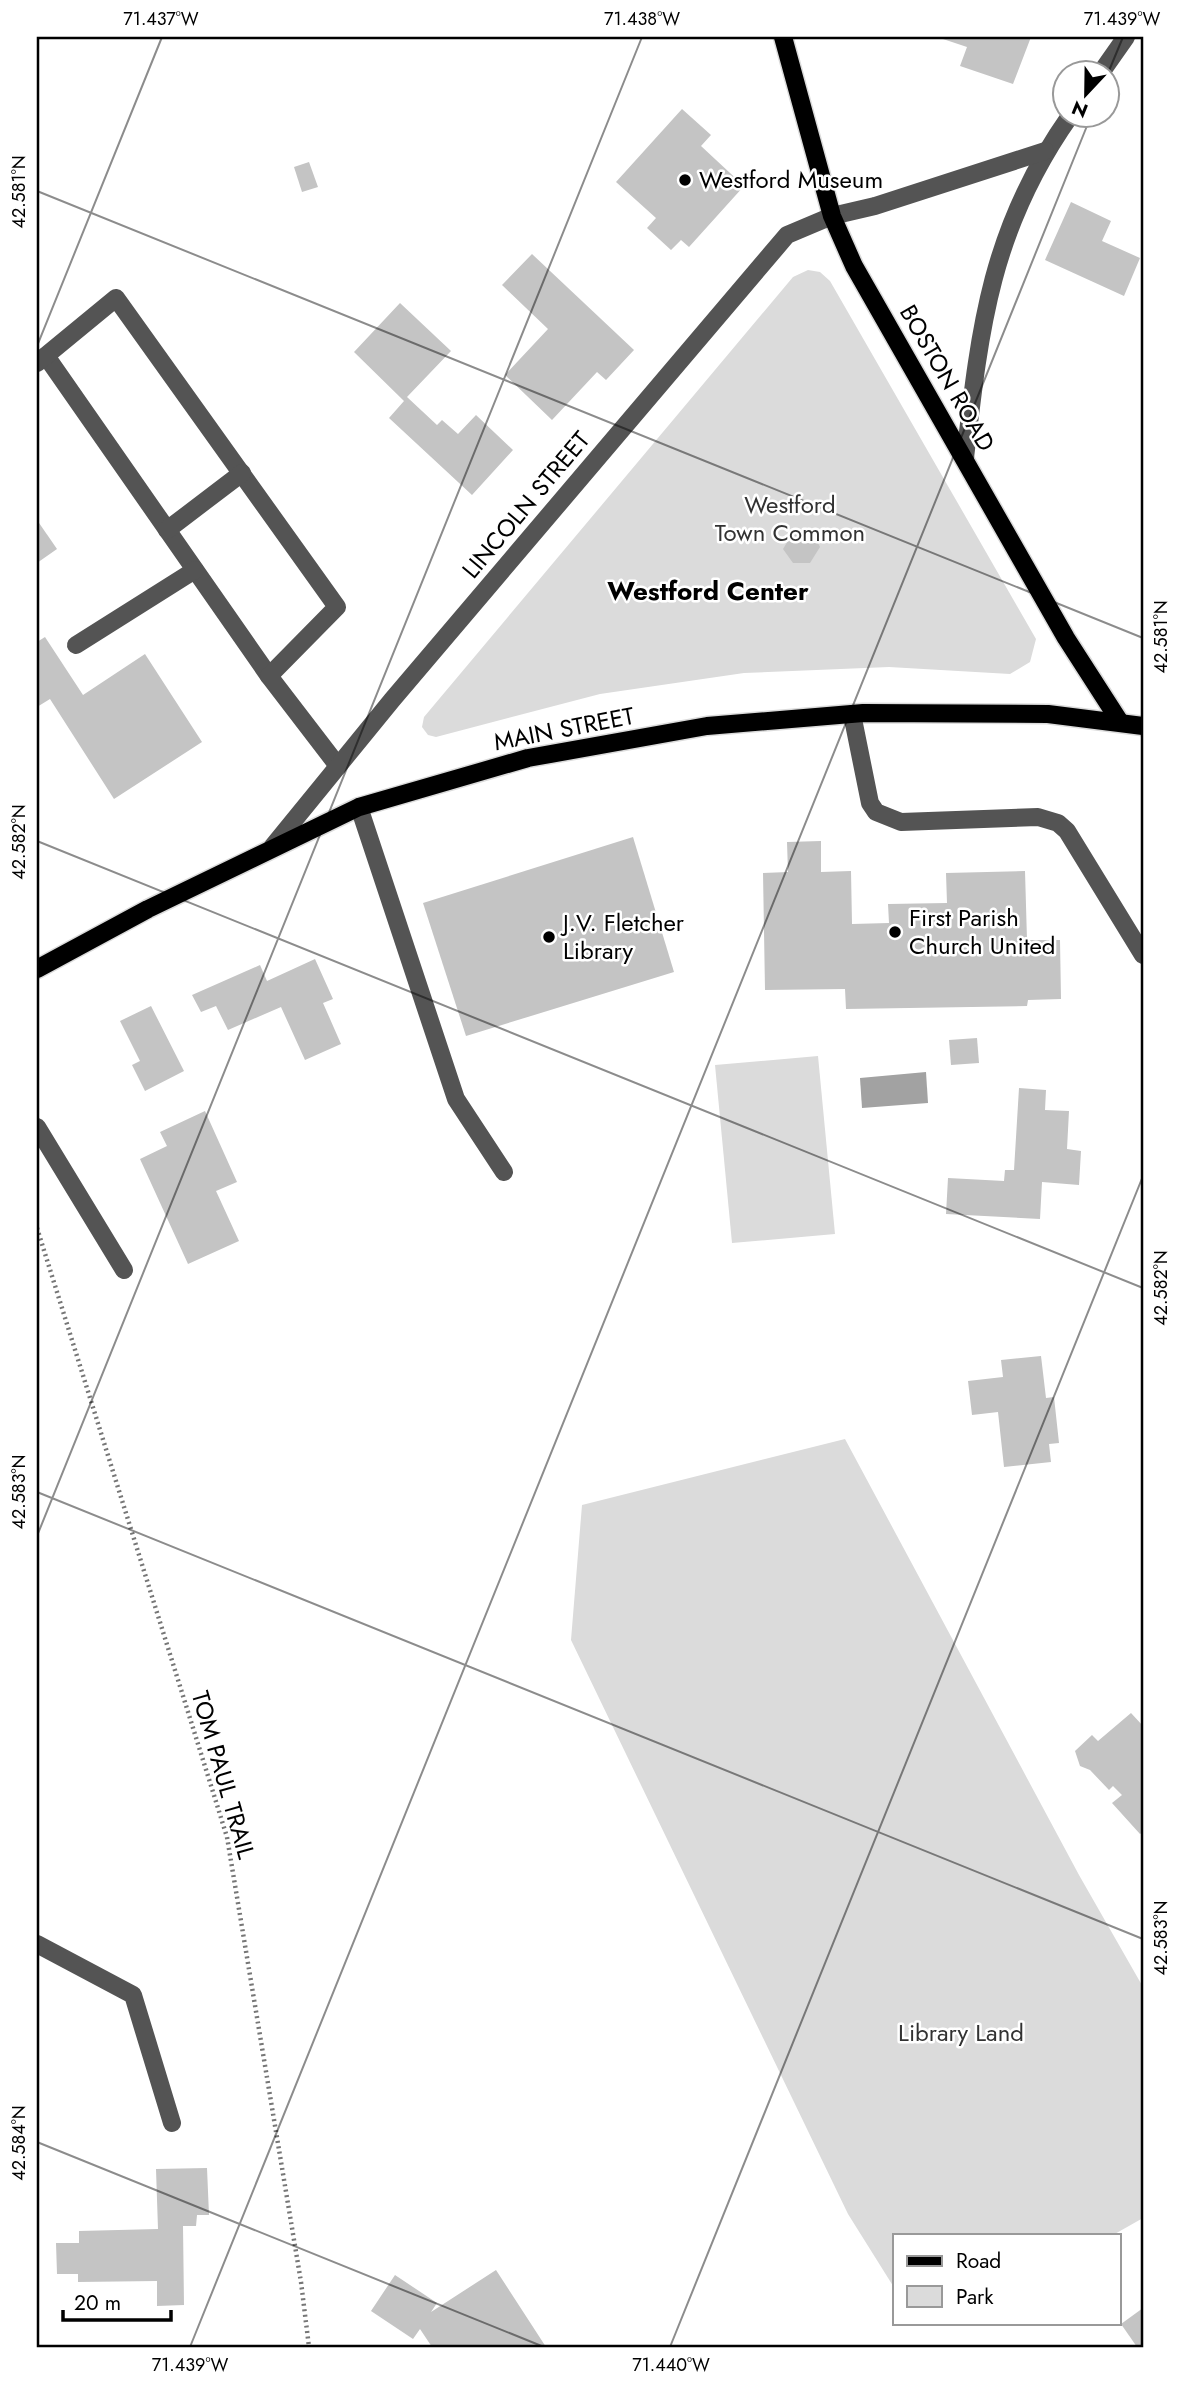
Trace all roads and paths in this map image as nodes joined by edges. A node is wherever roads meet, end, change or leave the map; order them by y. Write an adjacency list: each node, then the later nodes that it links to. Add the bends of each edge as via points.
1 (783, 37): 6 (main road, BOSTON ROAD)
2 (1126, 37): 3 (street)
3 (1110, 60)
4 (1060, 130): 5 (street)
5 (1045, 151): 6 (street, LINCOLN STREET); 8 (street, via 1021,198 990,284)
6 (832, 216): 8 (main road, BOSTON ROAD, via 854,266); 17 (street, LINCOLN STREET, via 787,235)
7 (41, 360): 9 (street, via 116,298); 10 (street)
8 (965, 458): 15 (main road, BOSTON ROAD, via 1066,638)
9 (242, 473): 10 (street); 13 (street, via 337,607)
10 (167, 530): 11 (street)
11 (195, 570): 12 (street); 13 (street)
12 (76, 645)
13 (269, 676): 17 (street)
14 (852, 714): 15 (main road, MAIN STREET, via 1048,714); 18 (main road, MAIN STREET, via 707,726 528,758); 20 (street, via 870,803 876,812 901,822 1038,817 1058,823 1068,831)
15 (1120, 722): 16 (main road, MAIN STREET)
16 (1143, 726)
17 (338, 766): 19 (street, LINCOLN STREET)
18 (359, 807): 19 (main road, MAIN STREET); 23 (street, via 456,1099)
19 (273, 846): 21 (main road, MAIN STREET)
20 (1143, 955)
21 (37, 969)
22 (37, 1127): 25 (street)
23 (504, 1172)
24 (37, 1228): 28 (path, TOM PAUL TRAIL, via 227,1837)
25 (124, 1270)
26 (37, 1944): 27 (street, via 132,1995)
27 (172, 2123)
28 (309, 2347)

